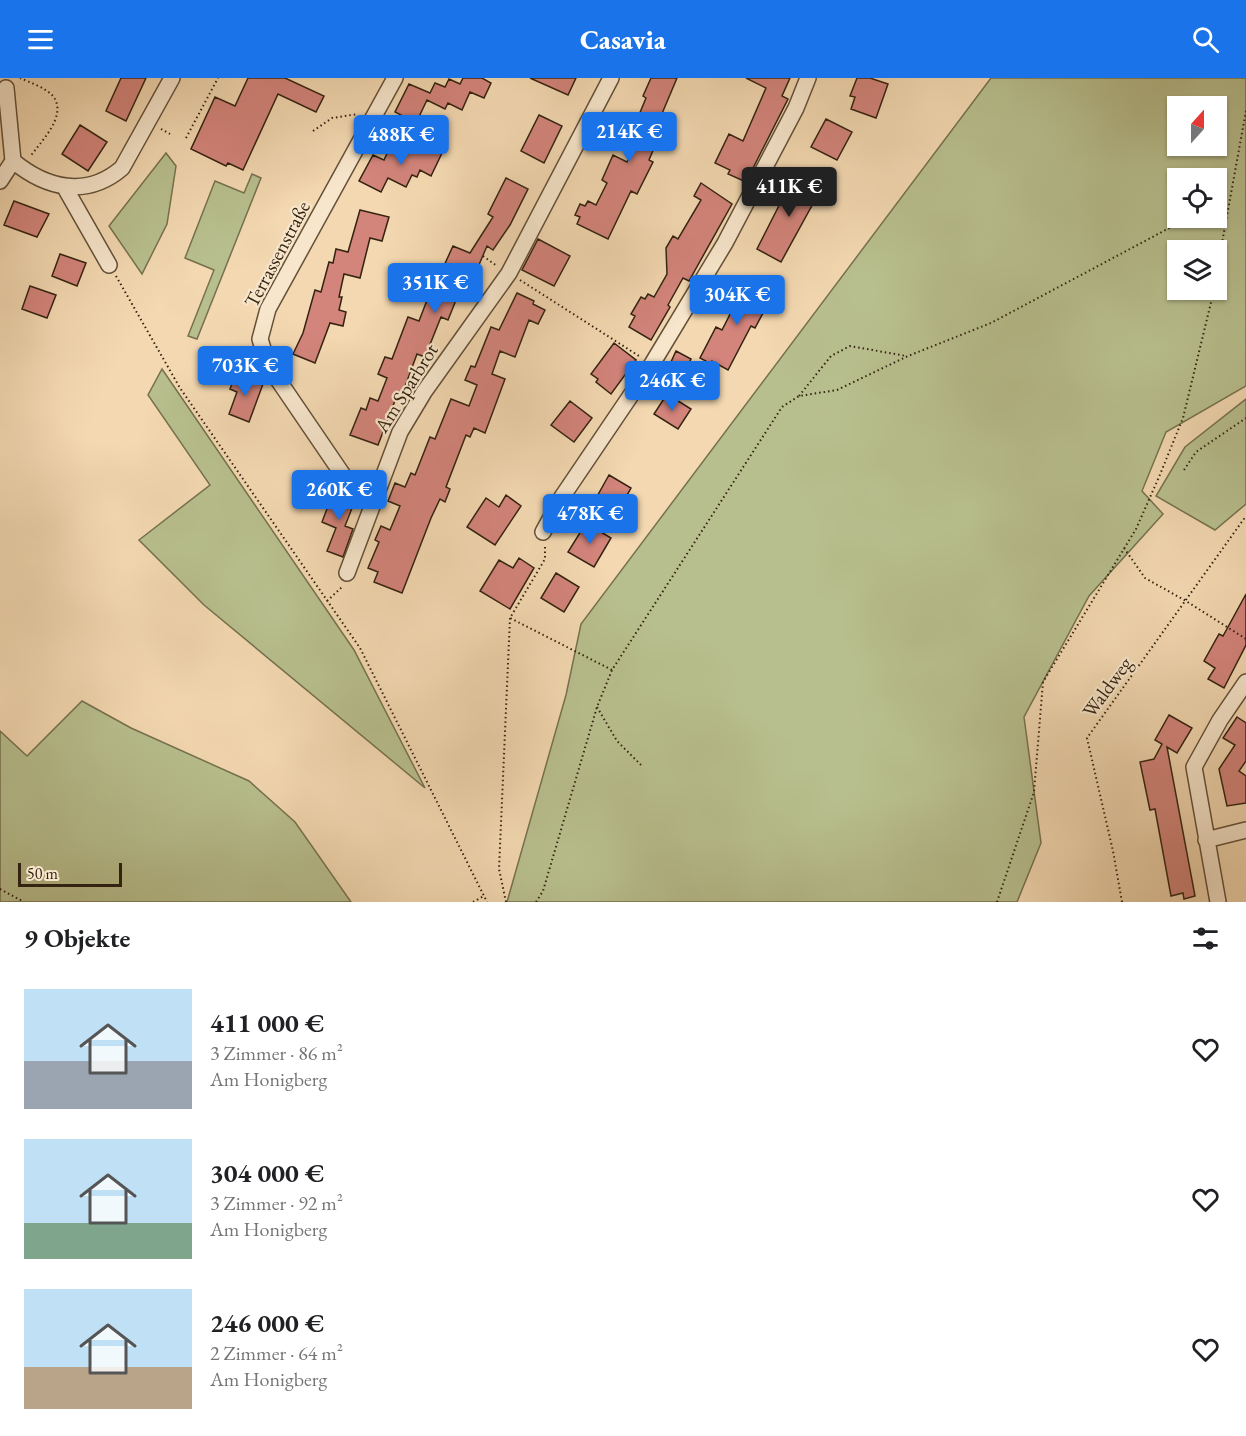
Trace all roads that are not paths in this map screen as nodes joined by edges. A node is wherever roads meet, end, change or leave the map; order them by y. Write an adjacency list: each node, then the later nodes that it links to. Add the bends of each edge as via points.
1 (172, 78): 8 (street, via 122,168 95,185)
2 (395, 78): 10 (street, Terrassenstraße, via 268,309 260,339 268,365 345,478)
3 (611, 78): 10 (street, Am Sparbrot, via 509,273 400,432)
4 (808, 78): 11 (street, via 725,243)
5 (6, 84): 6 (street)
6 (17, 164): 7 (street); 8 (street, via 47,182)
7 (0, 181)
8 (64, 186): 9 (street)
9 (109, 265)
10 (376, 491): 12 (street, Am Sparbrot)
11 (543, 532)
12 (347, 573)
13 (1246, 682): 15 (street, via 1194,767)
14 (1246, 830): 15 (street)
15 (1206, 840): 16 (street)
16 (1218, 902)

